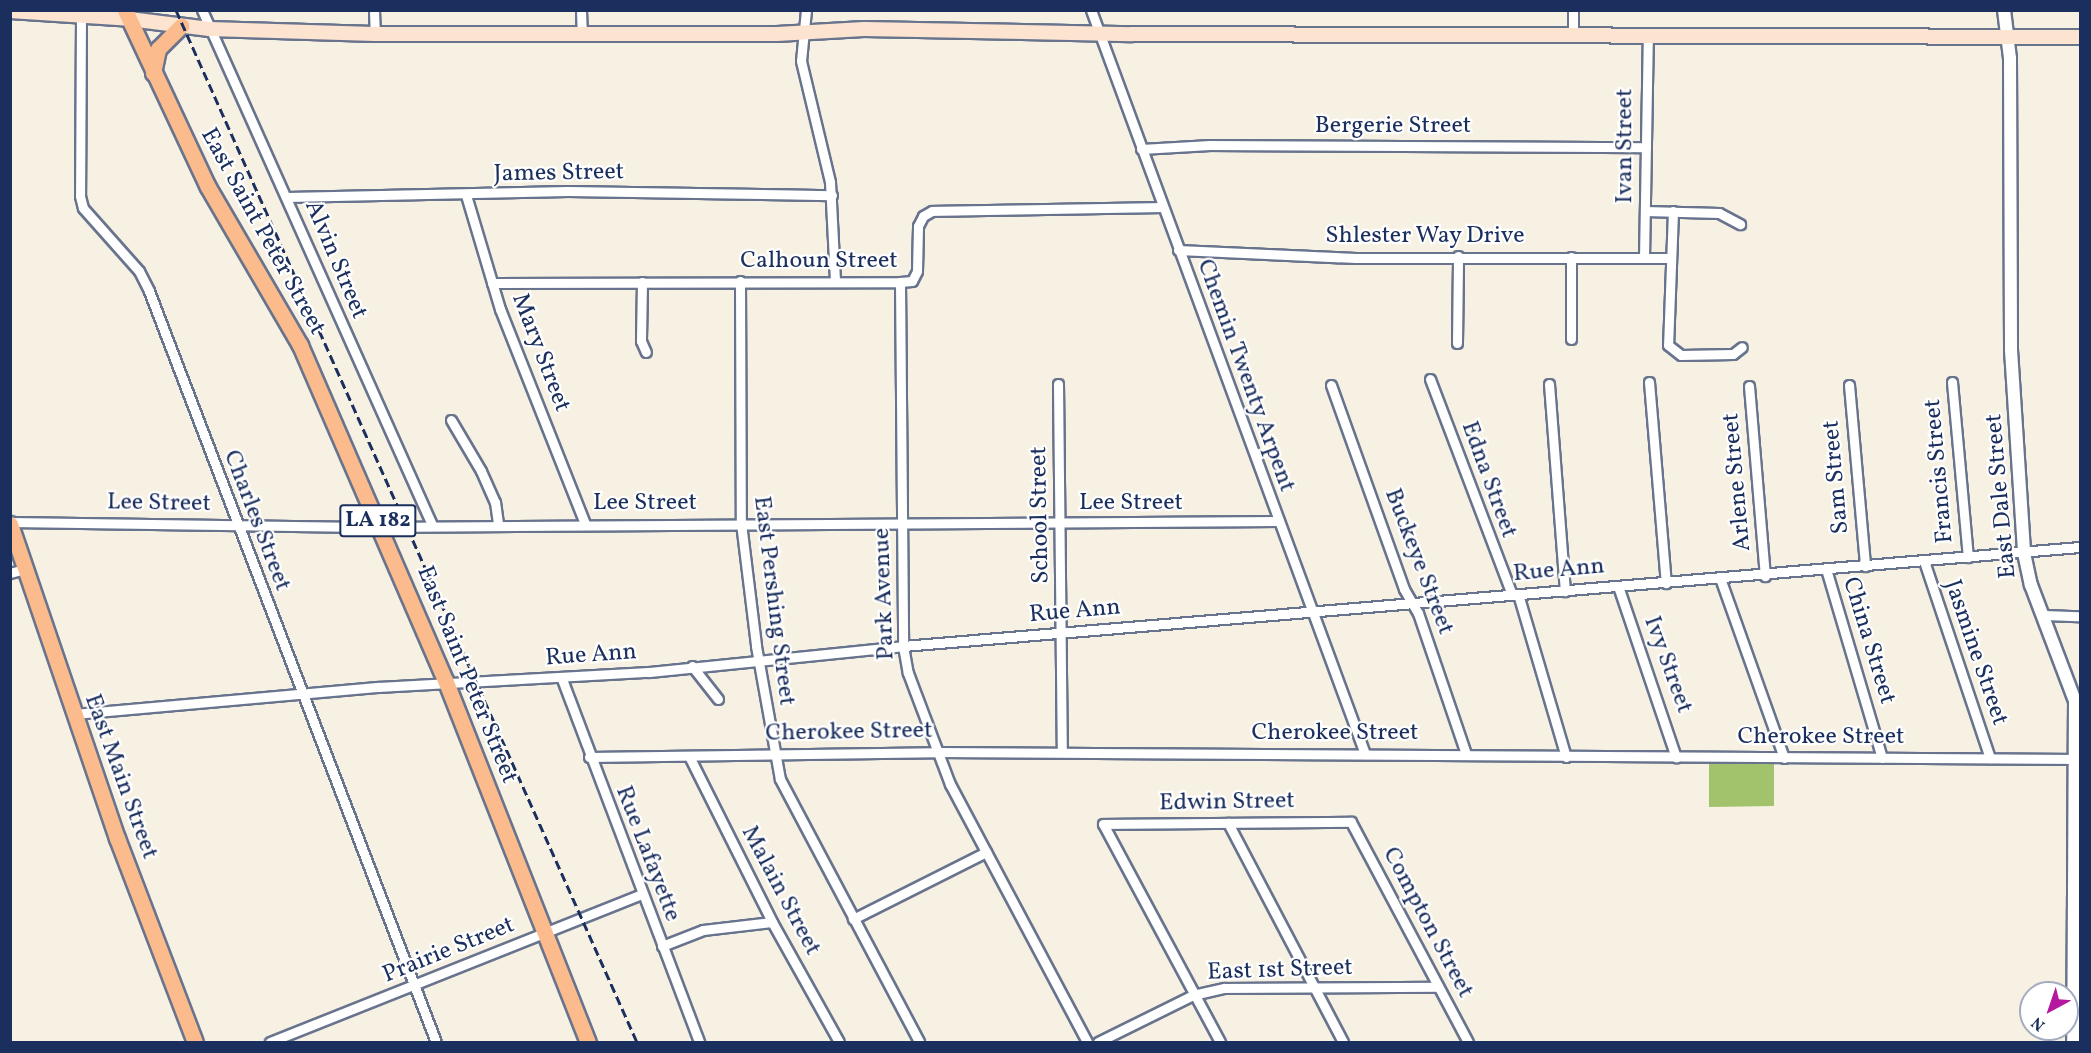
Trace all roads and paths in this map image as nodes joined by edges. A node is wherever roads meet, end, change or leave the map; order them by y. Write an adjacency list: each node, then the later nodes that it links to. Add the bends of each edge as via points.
1 (202, 10): 12 (street, Alvin Street)
2 (374, 10): 15 (street)
3 (581, 10): 17 (street)
4 (806, 10): 13 (street)
5 (1091, 10): 14 (street, Chemin Twenty Arpent)
6 (1572, 10): 16 (street)
7 (2004, 10): 19 (street, East Dale Street)
8 (10, 11): 10 (main road)
9 (127, 15): 10 (main road); 11 (main road); 21 (main road, East Saint Peter Street / LA 182)
10 (81, 17): 61 (street, Charles Street, via 83,208 139,271 149,291)
11 (181, 26): 12 (main road); 21 (main road, via 158,50)
12 (209, 29): 15 (main road); 26 (street, Alvin Street)
13 (804, 32): 14 (main road); 17 (main road); 25 (street, via 801,61)
14 (1097, 32): 16 (main road); 23 (street, Chemin Twenty Arpent)
15 (375, 34): 17 (main road)
16 (1573, 34): 18 (main road)
17 (582, 35)
18 (1648, 35): 19 (main road); 22 (street, Ivan Street)
19 (2010, 36): 20 (main road); 65 (street, East Dale Street, via 2011,350)
20 (2080, 37)
21 (153, 73): 63 (main road, East Saint Peter Street / LA 182, via 208,187 300,345)
22 (1646, 147): 23 (street, Bergerie Street, via 1210,145); 28 (street, Ivan Street)
23 (1141, 149): 27 (street, Chemin Twenty Arpent)
24 (465, 195): 25 (street, James Street, via 568,191); 26 (street, James Street); 40 (street, Mary Street)
25 (832, 195): 36 (street)
26 (287, 197): 62 (street, Alvin Street)
27 (1160, 207): 31 (street, Chemin Twenty Arpent); 39 (street, Calhoun Street, via 932,211 923,216 918,226 917,271 912,281)
28 (1645, 211): 29 (street); 34 (street, Ivan Street)
29 (1673, 212): 30 (street, via 1719,213); 35 (street)
30 (1740, 224)
31 (1178, 250): 32 (street, Shlester Way Drive, via 1356,258); 54 (street, Chemin Twenty Arpent)
32 (1458, 256): 33 (street, Shlester Way Drive); 42 (street)
33 (1571, 257): 34 (street, Shlester Way Drive); 41 (street)
34 (1644, 258): 35 (street, Shlester Way Drive)
35 (1671, 258): 43 (street, via 1668,345 1681,356 1733,354)
36 (835, 280): 37 (street, Calhoun Street); 39 (street, Calhoun Street)
37 (740, 281): 38 (street, Calhoun Street); 59 (street, East Pershing Street)
38 (642, 282): 40 (street, Calhoun Street); 44 (street, via 641,341)
39 (900, 282): 55 (street, Park Avenue)
40 (492, 283): 60 (street, Mary Street)
41 (1571, 339)
42 (1457, 343)
43 (1742, 347)
44 (646, 352)
45 (1430, 379): 76 (street, Edna Street)
46 (1649, 382): 73 (street)
47 (1952, 382): 66 (street, Francis Street)
48 (1059, 384): 56 (street, School Street)
49 (1550, 384): 75 (street)
50 (1331, 385): 77 (street, Buckeye Street)
51 (1849, 385): 68 (street, Sam Street)
52 (1749, 386): 71 (street, Arlene Street)
53 (451, 420): 58 (street, via 481,471 495,502)
54 (1279, 521): 56 (street, Lee Street); 78 (street, Chemin Twenty Arpent)
55 (903, 522): 56 (street, Lee Street); 59 (street, Lee Street); 82 (street, Park Avenue)
56 (1060, 522): 81 (street, School Street)
57 (10, 523): 61 (street, Lee Street); 70 (main road, East Main Street)
58 (498, 523): 60 (street, Lee Street); 62 (street, Lee Street)
59 (741, 523): 60 (street, Lee Street); 83 (street, East Pershing Street)
60 (585, 524)
61 (237, 525): 63 (street, Lee Street); 87 (street, Charles Street)
62 (432, 525): 63 (street, Lee Street)
63 (381, 527): 86 (main road, East Saint Peter Street / LA 182)
64 (2080, 547): 65 (street, Rue Ann)
65 (2024, 553): 66 (street, Rue Ann); 79 (street, East Dale Street)
66 (1968, 557): 67 (street, Rue Ann)
67 (1924, 561): 68 (street, Rue Ann); 101 (street, Jasmine Street)
68 (1865, 566): 69 (street, Rue Ann)
69 (1826, 569): 71 (street, Rue Ann); 100 (street, China Street)
70 (18, 571): 89 (main road, East Main Street)
71 (1765, 576): 72 (street, Rue Ann)
72 (1720, 578): 73 (street, Rue Ann); 99 (street)
73 (1666, 583): 74 (street, Rue Ann)
74 (1618, 586): 75 (street, Rue Ann); 98 (street, Ivy Street)
75 (1565, 591): 76 (street, Rue Ann)
76 (1515, 594): 77 (street, Rue Ann); 97 (street, Edna Street)
77 (1412, 602): 78 (street, Rue Ann); 94 (street, Buckeye Street)
78 (1313, 612): 81 (street, Rue Ann); 93 (street, Chemin Twenty Arpent)
79 (2042, 615): 80 (street); 102 (street, East Dale Street, via 2075,701)
80 (2080, 616)
81 (1061, 633): 82 (street, Rue Ann); 91 (street, School Street)
82 (903, 646): 83 (street, Rue Ann); 90 (street, Park Avenue, via 908,674)
83 (760, 658): 84 (street, Rue Ann); 92 (street, East Pershing Street)
84 (692, 666): 85 (street, Rue Ann); 88 (street)
85 (562, 679): 86 (street, Rue Ann); 96 (street, Rue Lafayette)
86 (446, 682): 87 (street, Rue Ann); 109 (main road, East Saint Peter Street / LA 182)
87 (302, 693): 89 (street, Rue Ann); 112 (street, Charles Street)
88 (718, 699)
89 (73, 714): 116 (main road, East Main Street)
90 (936, 752): 91 (street, Cherokee Street); 92 (street, Cherokee Street); 105 (street, Park Avenue)
91 (1062, 752): 93 (street, Cherokee Street)
92 (774, 753): 95 (street, Cherokee Street); 107 (street, East Pershing Street, via 780,779)
93 (1365, 754): 94 (street, Cherokee Street)
94 (1466, 754): 97 (street, Cherokee Street)
95 (689, 756): 96 (street, Cherokee Street); 108 (street, Malain Street)
96 (589, 757): 106 (street, Rue Lafayette)
97 (1566, 757): 98 (street, Cherokee Street)
98 (1676, 757): 99 (street, Cherokee Street)
99 (1784, 758): 100 (street, Cherokee Street)
100 (1882, 758): 101 (street, Cherokee Street)
101 (1990, 758): 102 (street, Cherokee Street)
102 (2077, 759): 110 (street, East Dale Street)
103 (1351, 822): 104 (street, Edwin Street); 114 (street, Compton Street)
104 (1228, 823): 113 (street); 115 (street, Edwin Street, via 1103,824)
105 (986, 852): 107 (street); 123 (street, Park Avenue)
106 (642, 894): 109 (street, Prairie Street); 111 (street, Rue Lafayette)
107 (853, 919): 122 (street, East Pershing Street)
108 (772, 922): 111 (street, via 703,930); 121 (street, Malain Street)
109 (544, 934): 112 (street, Prairie Street); 119 (main road, East Saint Peter Street / LA 182)
110 (2077, 944): 128 (street, East Dale Street)
111 (662, 946): 120 (street, Rue Lafayette)
112 (414, 986): 117 (street, Prairie Street); 118 (street, Charles Street)
113 (1314, 987): 114 (street, East 1st Street); 115 (street, East 1st Street, via 1224,988); 126 (street)
114 (1438, 987): 127 (street, Compton Street)
115 (1193, 995): 124 (street, East 1st Street); 125 (street)
116 (195, 1042)
117 (270, 1042)
118 (436, 1042)
119 (588, 1042)
120 (699, 1042)
121 (839, 1042)
122 (919, 1042)
123 (1087, 1042)
124 (1098, 1042)
125 (1220, 1042)
126 (1343, 1042)
127 (1468, 1042)
128 (2073, 1042)

